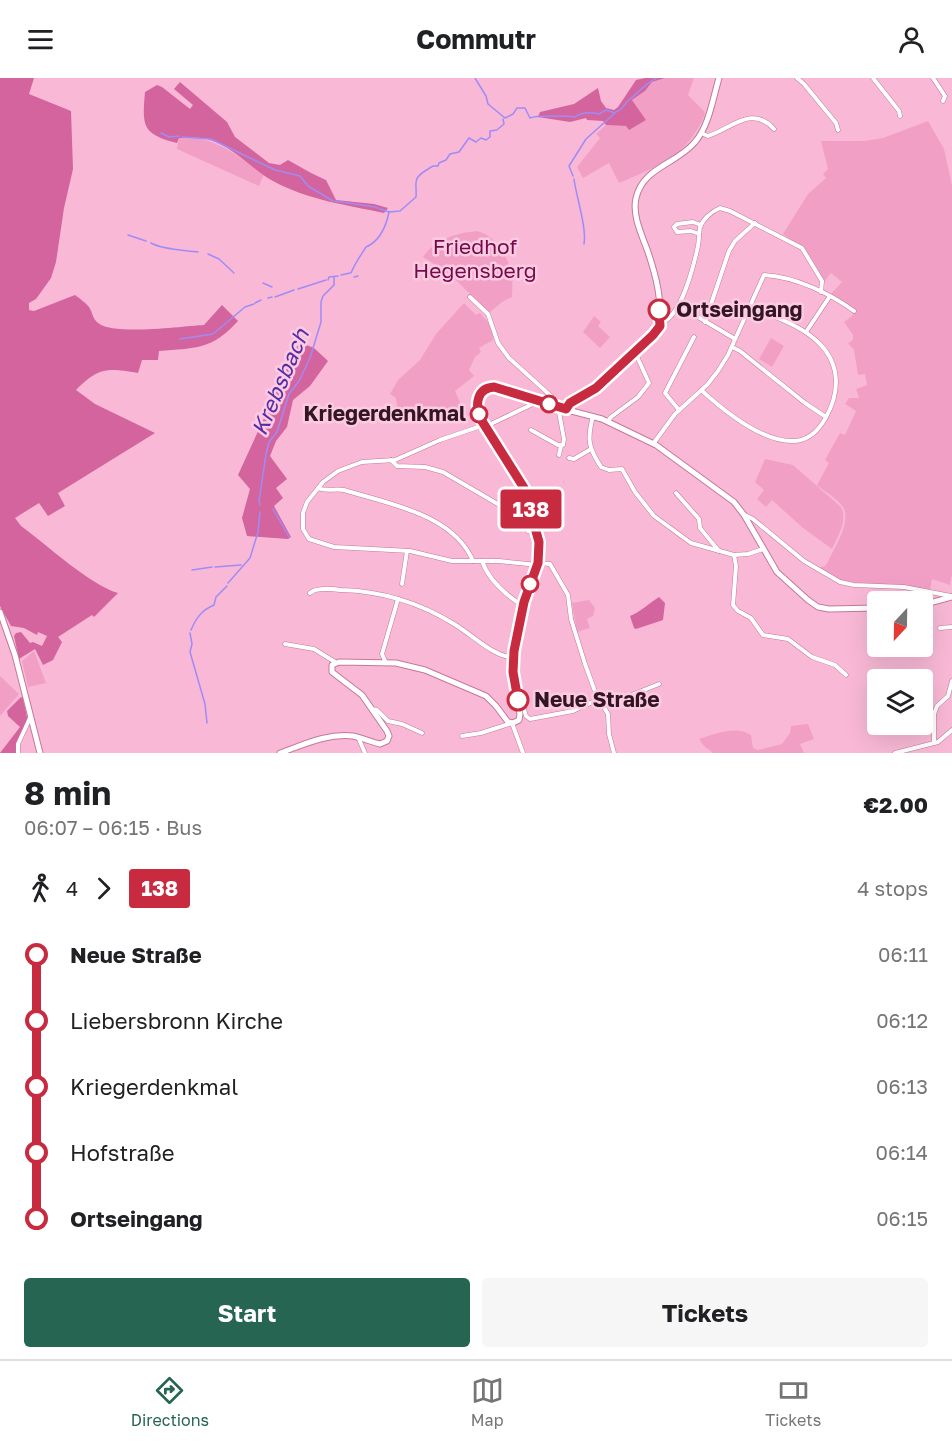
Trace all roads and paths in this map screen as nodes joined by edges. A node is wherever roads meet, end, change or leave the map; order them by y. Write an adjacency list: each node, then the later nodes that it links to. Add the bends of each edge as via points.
1 (719, 78): 11 (street)
2 (797, 78): 6 (street)
3 (808, 78): 6 (street)
4 (873, 78): 8 (street)
5 (933, 78): 7 (street, via 945,96)
6 (804, 84): 10 (street)
7 (942, 101)
8 (900, 116)
9 (774, 129): 11 (street, via 766,122 749,118 708,136)
10 (838, 130)
11 (701, 133): 22 (street, via 685,152 646,178 636,199 636,216 658,288)
12 (754, 223): 13 (street, via 723,208 716,209); 15 (street, via 803,249 822,281); 21 (street, via 729,251)
13 (701, 225): 14 (street); 14 (street, via 684,222 674,227 677,232)
14 (699, 234): 18 (street, via 693,267)
15 (821, 292): 16 (street); 19 (street, via 765,274)
16 (830, 296): 20 (street); 23 (street)
17 (470, 297): 30 (street, via 488,314 509,358)
18 (678, 305): 21 (street); 22 (street, via 666,322)
19 (749, 306): 23 (street); 25 (street)
20 (854, 311)
21 (705, 322): 25 (street)
22 (660, 323): 27 (street, via 658,330)
23 (807, 332): 34 (street, via 823,347 835,370 835,396)
24 (694, 337): 32 (street, via 665,393)
25 (735, 339): 26 (street)
26 (732, 346): 28 (street); 34 (street)
27 (635, 352): 31 (street); 35 (street, via 649,383)
28 (701, 390): 32 (street); 34 (street, via 738,420 782,440 806,439)
29 (537, 402): 30 (street); 36 (street); 37 (street, via 499,388 486,389 478,400)
30 (557, 406): 31 (street); 40 (street, via 564,439)
31 (566, 409): 33 (street)
32 (679, 410): 39 (street)
33 (593, 416): 35 (street); 41 (street, via 588,435)
34 (826, 417)
35 (608, 421): 39 (street)
36 (493, 423)
37 (484, 425): 44 (street); 48 (street, via 524,488)
38 (531, 430): 40 (street)
39 (653, 444): 47 (street, via 725,494)
40 (561, 446): 42 (street)
41 (591, 449): 43 (street); 51 (street, via 601,467 620,468 624,472 656,517 691,543)
42 (559, 455)
43 (569, 458)
44 (391, 460): 45 (street, via 346,467); 48 (street, via 396,466 425,466 446,473 508,510 528,531)
45 (318, 488): 50 (street, via 303,513 303,528 309,539 334,547); 53 (street, via 344,490 430,518 454,534)
46 (676, 493): 51 (street)
47 (744, 515): 49 (street); 58 (street, via 804,561 840,582 908,587)
48 (537, 532): 55 (street)
49 (763, 549): 52 (street); 62 (street, via 781,577 816,606)
50 (407, 551): 53 (street, via 449,561); 56 (street)
51 (719, 551): 52 (street)
52 (734, 555): 70 (street, via 736,610 751,618 764,635 788,639)
53 (473, 561): 54 (street)
54 (482, 561): 55 (street); 61 (street, via 505,594)
55 (538, 564): 61 (street); 74 (street, via 550,564 565,587 580,647)
56 (402, 584)
57 (310, 593): 59 (street, via 348,590)
58 (952, 596): 60 (street)
59 (398, 599): 67 (street, via 441,616 497,654); 69 (street, via 382,654)
60 (933, 602)
61 (523, 606): 67 (street)
62 (867, 609)
63 (0, 612): 76 (street)
64 (952, 627): 65 (street)
65 (940, 628)
66 (285, 644): 68 (street, via 316,650)
67 (513, 658): 73 (street)
68 (335, 662): 69 (street); 75 (street, via 331,668 334,675 357,690)
69 (386, 663): 77 (street, via 418,668 480,693)
70 (846, 675)
71 (952, 681): 82 (street, via 948,696 934,714)
72 (659, 684): 74 (street, via 614,702)
73 (518, 700): 74 (street, via 530,719); 77 (street, via 520,717)
74 (601, 701): 88 (street, via 608,716)
75 (372, 709): 79 (street, via 388,722); 81 (street, via 387,731 386,743)
76 (31, 716): 83 (street); 84 (street)
77 (512, 723): 80 (street); 87 (street)
78 (952, 730): 82 (street)
79 (422, 734)
80 (462, 736)
81 (358, 737): 85 (street, via 324,738); 86 (street)
82 (934, 743): 89 (street)
83 (18, 753)
84 (40, 753)
85 (280, 753)
86 (365, 753)
87 (523, 753)
88 (614, 753)
89 (895, 753)

